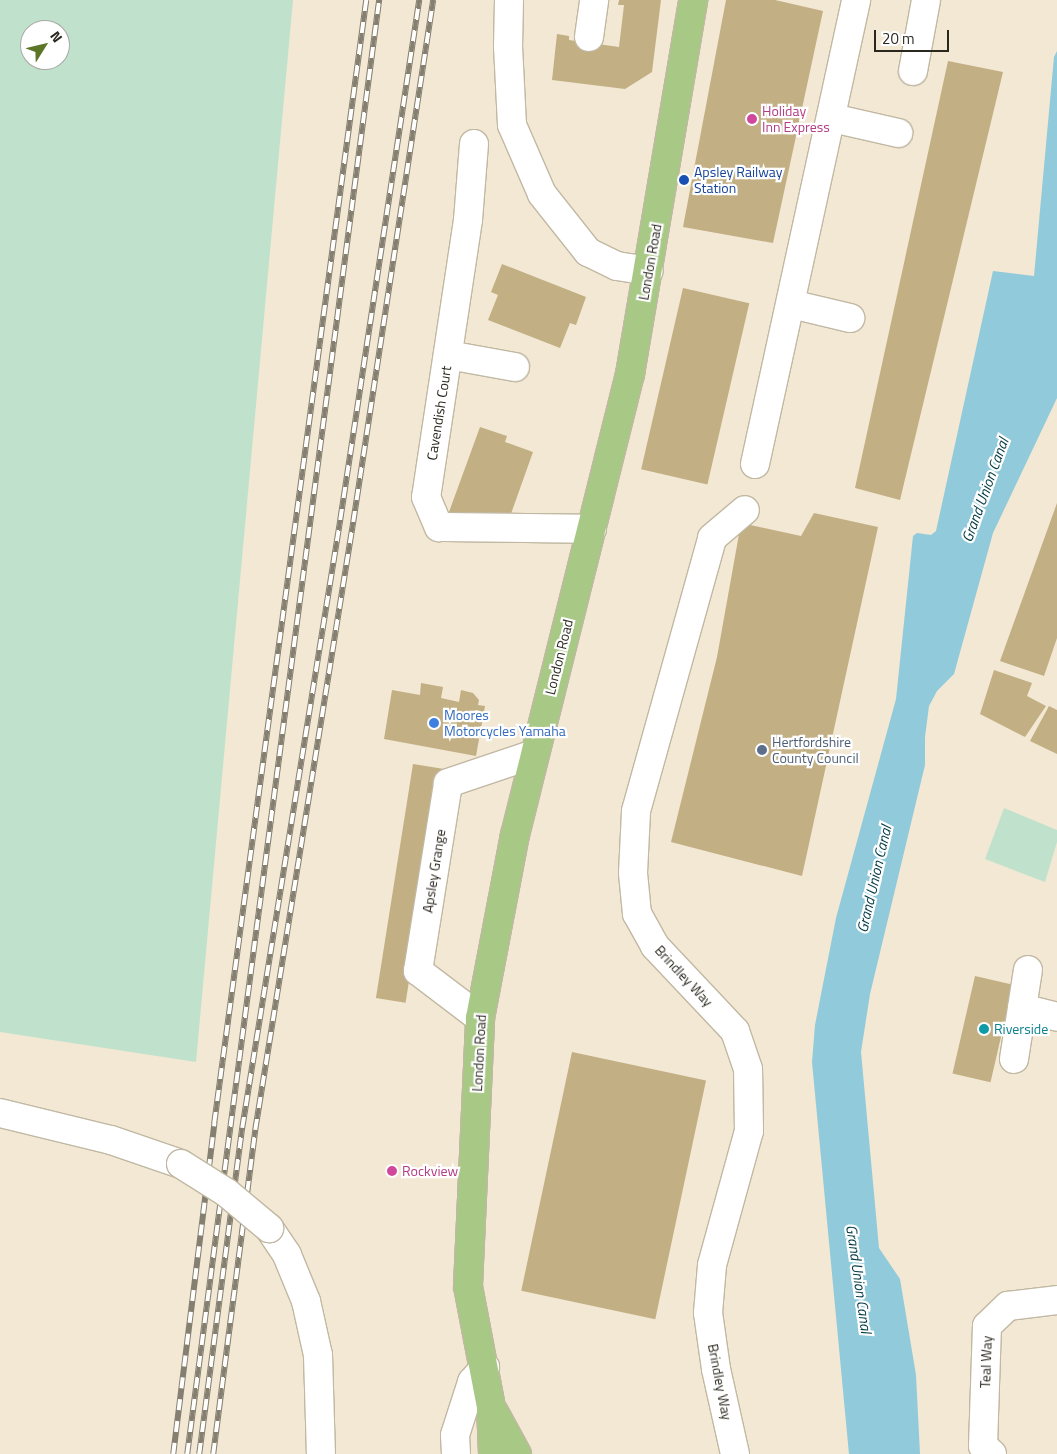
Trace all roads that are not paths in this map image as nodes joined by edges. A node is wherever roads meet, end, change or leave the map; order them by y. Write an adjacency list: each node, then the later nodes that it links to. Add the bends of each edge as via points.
1 (509, 0): 11 (street, via 512,126 542,194 588,252 616,266)
2 (594, 0): 6 (street)
3 (693, 0): 11 (main road, London Road)
4 (856, 0): 8 (street)
5 (926, 0): 7 (street)
6 (589, 37)
7 (913, 71)
8 (832, 118): 9 (street); 12 (street)
9 (898, 133)
10 (474, 144): 14 (street, Cavendish Court, via 468,220)
11 (649, 270): 18 (main road, London Road, via 630,374)
12 (791, 304): 13 (street); 16 (street)
13 (850, 318)
14 (448, 355): 15 (street); 18 (street, Cavendish Court, via 426,497 439,527)
15 (515, 367)
16 (756, 464)
17 (745, 510): 34 (street, Brindley Way, via 712,538 636,811 632,873 637,914 655,946 735,1031 748,1069 749,1131 712,1265 708,1313 716,1369)
18 (592, 529): 19 (main road, London Road)
19 (534, 754): 23 (main road, London Road, via 514,835); 23 (street, Apsley Grange, via 448,783 418,971)
20 (1028, 970): 21 (street)
21 (1022, 1008): 22 (street); 24 (street)
22 (1057, 1017)
23 (480, 1018): 27 (main road, London Road, via 468,1286)
24 (1014, 1059)
25 (0, 1112): 30 (street, bridge, via 112,1140 181,1164 227,1194 269,1228 287,1255 308,1310 318,1355)
26 (1057, 1300): 29 (street, Teal Way, via 1008,1306 987,1326)
27 (485, 1367): 28 (main road, London Road); 31 (street, via 472,1382 455,1435)
28 (491, 1407): 32 (main road, London Road); 33 (main road, London Road)
29 (988, 1450)
30 (321, 1454)
31 (456, 1454)
32 (493, 1454)
33 (518, 1454)
34 (735, 1454)

